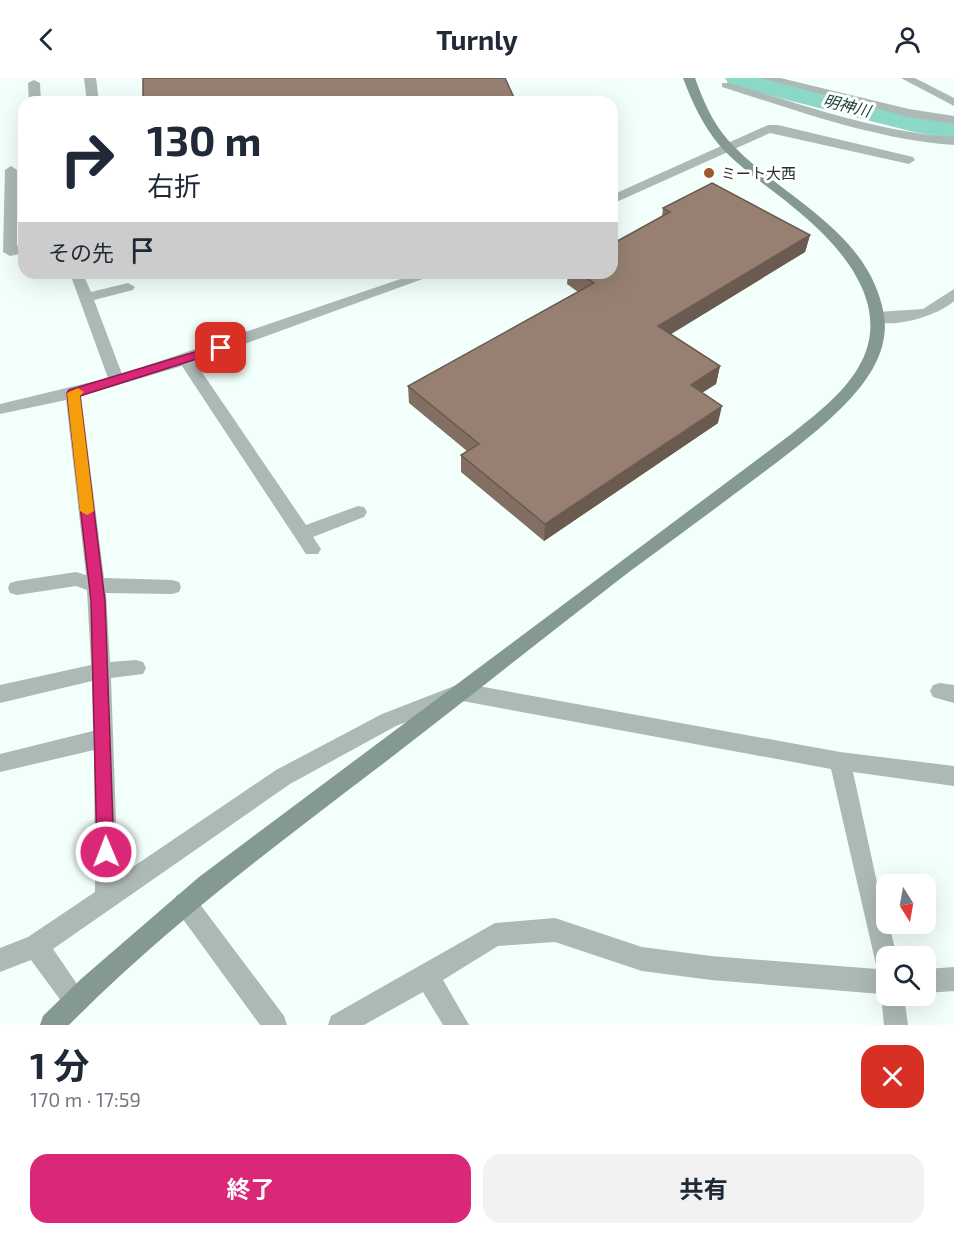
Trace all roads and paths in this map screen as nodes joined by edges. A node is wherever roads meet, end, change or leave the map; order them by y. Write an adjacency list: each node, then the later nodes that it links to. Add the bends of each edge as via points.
1 (90, 78): 8 (street)
2 (689, 78): 12 (street, via 704,113)
3 (766, 78): 10 (street)
4 (907, 78): 9 (street)
5 (34, 83): 7 (street)
6 (726, 85): 11 (street, via 904,136)
7 (35, 96)
8 (92, 96)
9 (954, 103)
10 (954, 120)
11 (954, 141)
12 (730, 149): 13 (street, via 768,129 778,129 897,152); 15 (street); 22 (street, via 825,227 848,252 864,275)
13 (909, 159)
14 (12, 170): 16 (street, via 10,252)
15 (618, 197)
16 (18, 250)
17 (79, 279): 21 (street)
18 (415, 279): 23 (street)
19 (128, 287): 21 (street)
20 (954, 293): 22 (street, via 939,309 925,315)
21 (87, 297): 24 (street)
22 (877, 317): 36 (street, via 876,345 864,372 841,399 792,442)
23 (186, 360): 24 (street); 29 (street)
24 (117, 381): 26 (street)
25 (0, 391): 27 (street)
26 (73, 393): 27 (street); 31 (street)
27 (2, 408)
28 (358, 512): 29 (street)
29 (302, 534): 30 (street)
30 (312, 549)
31 (96, 585): 32 (street); 33 (street, via 76,579); 35 (street)
32 (172, 587)
33 (17, 588)
34 (136, 668): 35 (street)
35 (101, 671): 37 (street); 38 (street)
36 (462, 692): 39 (street); 42 (street, via 389,720 283,777); 43 (street)
37 (0, 694)
38 (104, 738): 40 (street); 42 (street)
39 (840, 761): 41 (street); 45 (street)
40 (0, 764)
41 (954, 776)
42 (107, 898): 44 (street)
43 (185, 903): 51 (street); 54 (street)
44 (36, 946): 46 (street); 51 (street)
45 (882, 946)
46 (0, 960)
47 (427, 976): 50 (street, via 495,935 555,930 642,959); 55 (street); 56 (street)
48 (954, 979): 49 (street)
49 (936, 980)
50 (876, 981)
51 (76, 1000): 53 (street)
52 (893, 1006): 57 (street)
53 (52, 1025)
54 (275, 1025)
55 (340, 1025)
56 (457, 1025)
57 (896, 1025)

